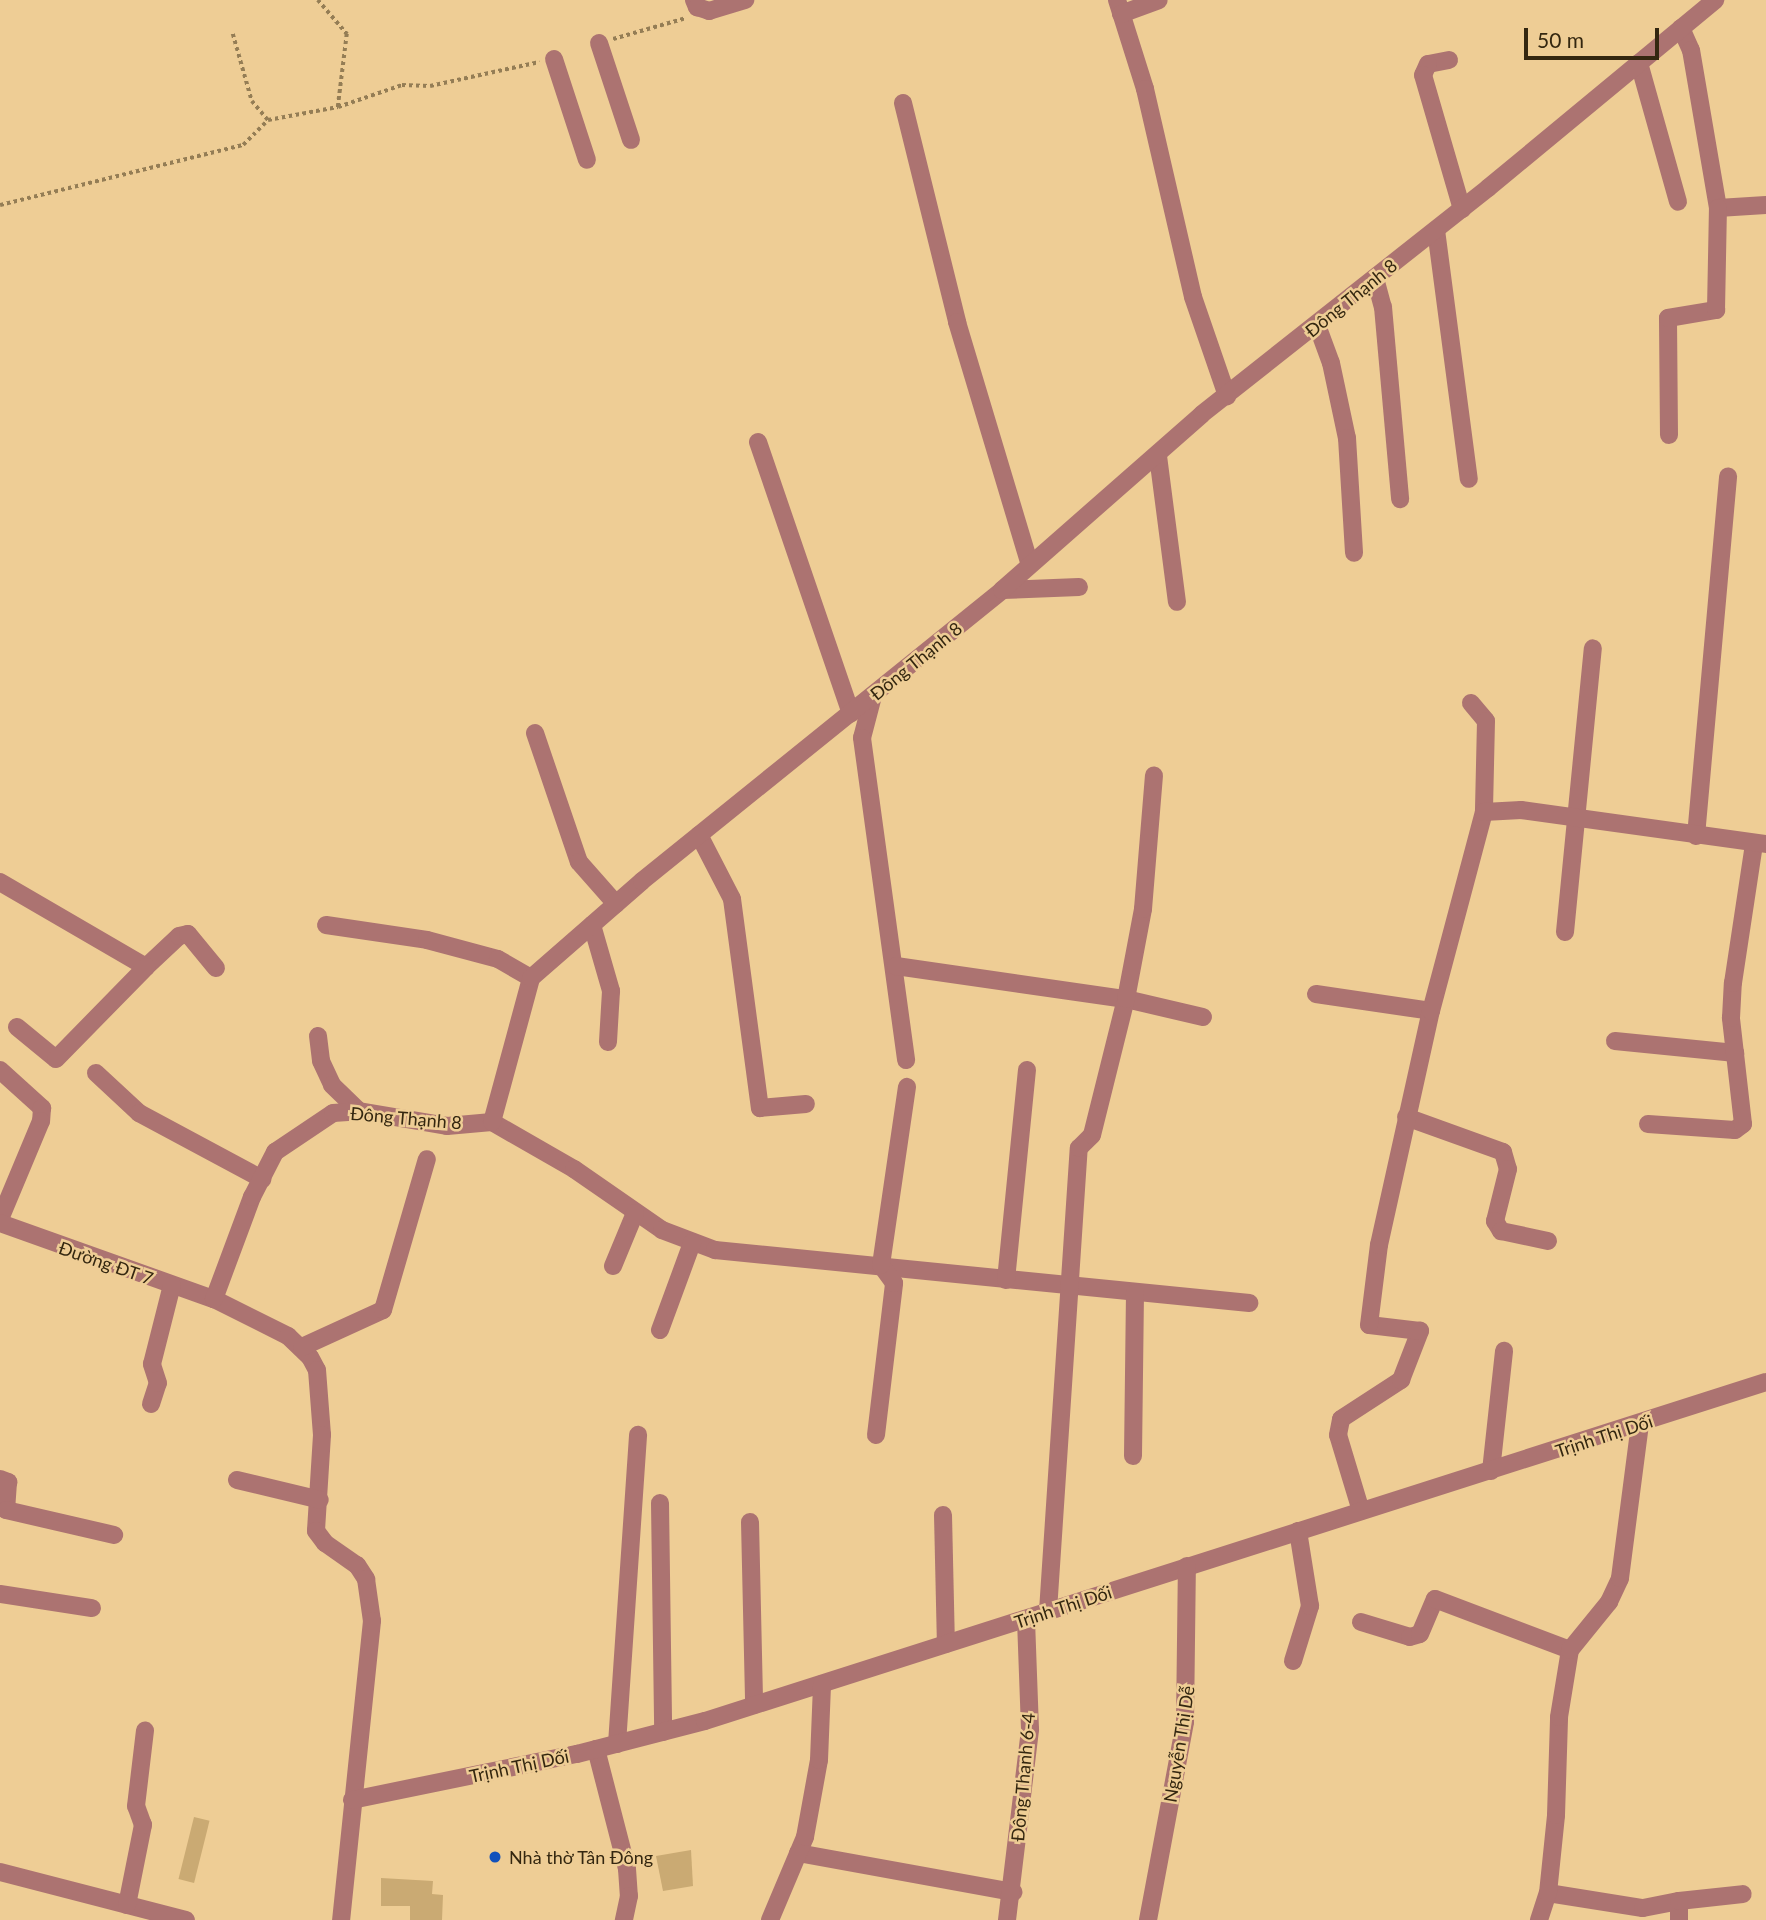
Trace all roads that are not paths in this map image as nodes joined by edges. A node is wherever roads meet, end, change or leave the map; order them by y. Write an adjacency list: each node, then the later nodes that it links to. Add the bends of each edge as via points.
1 (745, 0): 4 (street)
2 (1159, 0): 5 (street)
3 (1715, 0): 6 (street, Đông Thạnh 8)
4 (701, 6)
5 (1119, 7): 21 (street, via 1145,89 1193,297)
6 (1681, 28): 10 (street, Đông Thạnh 8); 16 (street, via 1690,50)
7 (599, 43): 12 (street)
8 (554, 59): 13 (street)
9 (1449, 60): 17 (street, via 1428,64 1423,75)
10 (1639, 63): 14 (street); 17 (street, Đông Thạnh 8)
11 (903, 103): 29 (street, via 957,322)
12 (631, 140)
13 (587, 160)
14 (1678, 201)
15 (1766, 205): 16 (street)
16 (1718, 208): 22 (street, via 1716,310 1668,318)
17 (1462, 209): 18 (street, Đông Thạnh 8)
18 (1436, 229): 19 (street, Đông Thạnh 8); 26 (street)
19 (1376, 278): 20 (street, Đông Thạnh 8); 27 (street, via 1383,307)
20 (1317, 325): 21 (street, Đông Thạnh 8); 28 (street, via 1331,363 1347,438)
21 (1227, 396): 24 (street, Đông Thạnh 8)
22 (1669, 435)
23 (758, 442): 36 (street)
24 (1158, 456): 29 (street, Đông Thạnh 8); 32 (street)
25 (1728, 476): 42 (street)
26 (1469, 478)
27 (1401, 499)
28 (1354, 553)
29 (1029, 562): 31 (street, Đông Thạnh 8)
30 (1079, 587): 31 (street)
31 (1002, 590): 34 (street, Đông Thạnh 8)
32 (1177, 602)
33 (1593, 648): 40 (street)
34 (873, 696): 36 (street, Đông Thạnh 8); 49 (street, via 862,738)
35 (1471, 703): 39 (street, via 1486,721)
36 (850, 713): 41 (street, Đông Thạnh 8)
37 (534, 733): 45 (street, via 579,862)
38 (1154, 775): 54 (street, via 1143,909)
39 (1484, 812): 40 (street, via 1521,810); 55 (street)
40 (1578, 819): 42 (street); 48 (street)
41 (699, 835): 45 (street, Đông Thạnh 8); 67 (street, via 732,899 760,1108)
42 (1696, 836): 43 (street)
43 (1760, 844): 61 (street, via 1732,983)
44 (0, 882): 50 (street)
45 (616, 904): 47 (street, Đông Thạnh 8)
46 (326, 925): 52 (street, via 428,940 498,959)
47 (592, 925): 52 (street, Đông Thạnh 8); 60 (street, via 611,991)
48 (1565, 932)
49 (896, 966): 54 (street); 62 (street)
50 (146, 967): 51 (street, via 179,936 188,934); 57 (street, via 56,1059)
51 (216, 968)
52 (531, 978): 70 (street)
53 (1315, 994): 55 (street)
54 (1126, 999): 56 (street); 82 (street, via 1092,1135 1079,1148)
55 (1431, 1011): 69 (street)
56 (1203, 1017)
57 (17, 1027)
58 (318, 1036): 68 (street, via 321,1061 332,1085)
59 (1615, 1041): 61 (street)
60 (608, 1042)
61 (1735, 1053): 71 (street, via 1742,1124 1735,1130)
62 (906, 1060)
63 (0, 1070): 75 (street, via 42,1108 41,1121)
64 (1027, 1070): 80 (street)
65 (96, 1073): 73 (street, via 139,1113)
66 (907, 1087): 78 (street)
67 (806, 1104)
68 (359, 1111): 70 (street, Đông Thạnh 8, via 447,1126); 73 (street, Đông Thạnh 8, via 333,1114 293,1138 275,1152)
69 (1406, 1117): 76 (street, via 1503,1152 1507,1169 1495,1221 1501,1231); 100 (street, via 1379,1245 1370,1325 1420,1331 1401,1380 1341,1419 1338,1435)
70 (492, 1122): 74 (street, via 574,1169)
71 (1648, 1124)
72 (427, 1159): 87 (street, via 383,1310)
73 (262, 1179): 84 (street, Đông Thạnh 8)
74 (635, 1213): 77 (street); 79 (street)
75 (0, 1221): 81 (street, Đường ĐT 7)
76 (1548, 1241)
77 (692, 1243): 78 (street, via 715,1250); 86 (street)
78 (881, 1265): 80 (street); 93 (street, via 894,1283)
79 (613, 1266)
80 (1006, 1280): 82 (street)
81 (172, 1285): 84 (street, Đường ĐT 7); 90 (street, via 152,1364 158,1382)
82 (1069, 1289): 83 (street); 108 (street)
83 (1135, 1293): 85 (street); 94 (street)
84 (214, 1299): 87 (street)
85 (1249, 1303)
86 (660, 1330)
87 (302, 1347): 98 (street, via 317,1370)
88 (1504, 1351): 95 (street)
89 (1766, 1382): 91 (street, Trịnh Thị Dối)
90 (151, 1404)
91 (1640, 1425): 95 (street, Trịnh Thị Dối); 112 (street, via 1620,1578 1609,1602)
92 (638, 1435): 118 (street)
93 (876, 1435)
94 (1133, 1456)
95 (1491, 1471): 100 (street, Trịnh Thị Dối)
96 (0, 1479): 104 (street, via 8,1482 6,1510)
97 (237, 1480): 98 (street)
98 (320, 1500): 120 (street, via 316,1531 357,1565 369,1594 372,1621)
99 (660, 1503): 117 (street)
100 (1361, 1511): 103 (street, Trịnh Thị Dối)
101 (943, 1515): 111 (street)
102 (750, 1522): 115 (street)
103 (1298, 1531): 105 (street, Trịnh Thị Dối); 113 (street, via 1310,1606)
104 (114, 1535)
105 (1187, 1566): 108 (street, Trịnh Thị Dối); 134 (street, Nguyễn Thị Dễ, via 1185,1722)
106 (0, 1594): 107 (street)
107 (92, 1608)
108 (1048, 1611): 109 (street, Trịnh Thị Dối)
109 (1026, 1619): 111 (street, Trịnh Thị Dối); 123 (street, Đông Thạnh 6-4, via 1030,1729)
110 (1361, 1622): 112 (street, via 1410,1637 1420,1634 1435,1599)
111 (946, 1644): 114 (street, Trịnh Thị Dối)
112 (1570, 1650): 124 (street, via 1559,1717)
113 (1293, 1661)
114 (822, 1684): 115 (street, Trịnh Thị Dối); 121 (street, via 819,1760)
115 (754, 1705): 117 (street, Trịnh Thị Dối)
116 (145, 1731): 127 (street, via 136,1805 143,1825)
117 (663, 1732): 118 (street, Trịnh Thị Dối)
118 (617, 1744): 119 (street, Trịnh Thị Dối)
119 (596, 1749): 120 (street, Trịnh Thị Dối); 131 (street, via 627,1869 629,1896)
120 (352, 1800): 130 (street)
121 (798, 1853): 123 (street); 132 (street)
122 (0, 1872): 127 (street)
123 (1013, 1892): 133 (street, Đông Thạnh 6-4)
124 (1548, 1893): 128 (street); 135 (street)
125 (1743, 1894): 126 (street)
126 (1679, 1901): 128 (street); 136 (street)
127 (127, 1905): 129 (street)
128 (1641, 1914)
129 (186, 1920)
130 (341, 1920)
131 (624, 1920)
132 (770, 1920)
133 (1007, 1920)
134 (1148, 1920)
135 (1539, 1920)
136 (1679, 1920)

